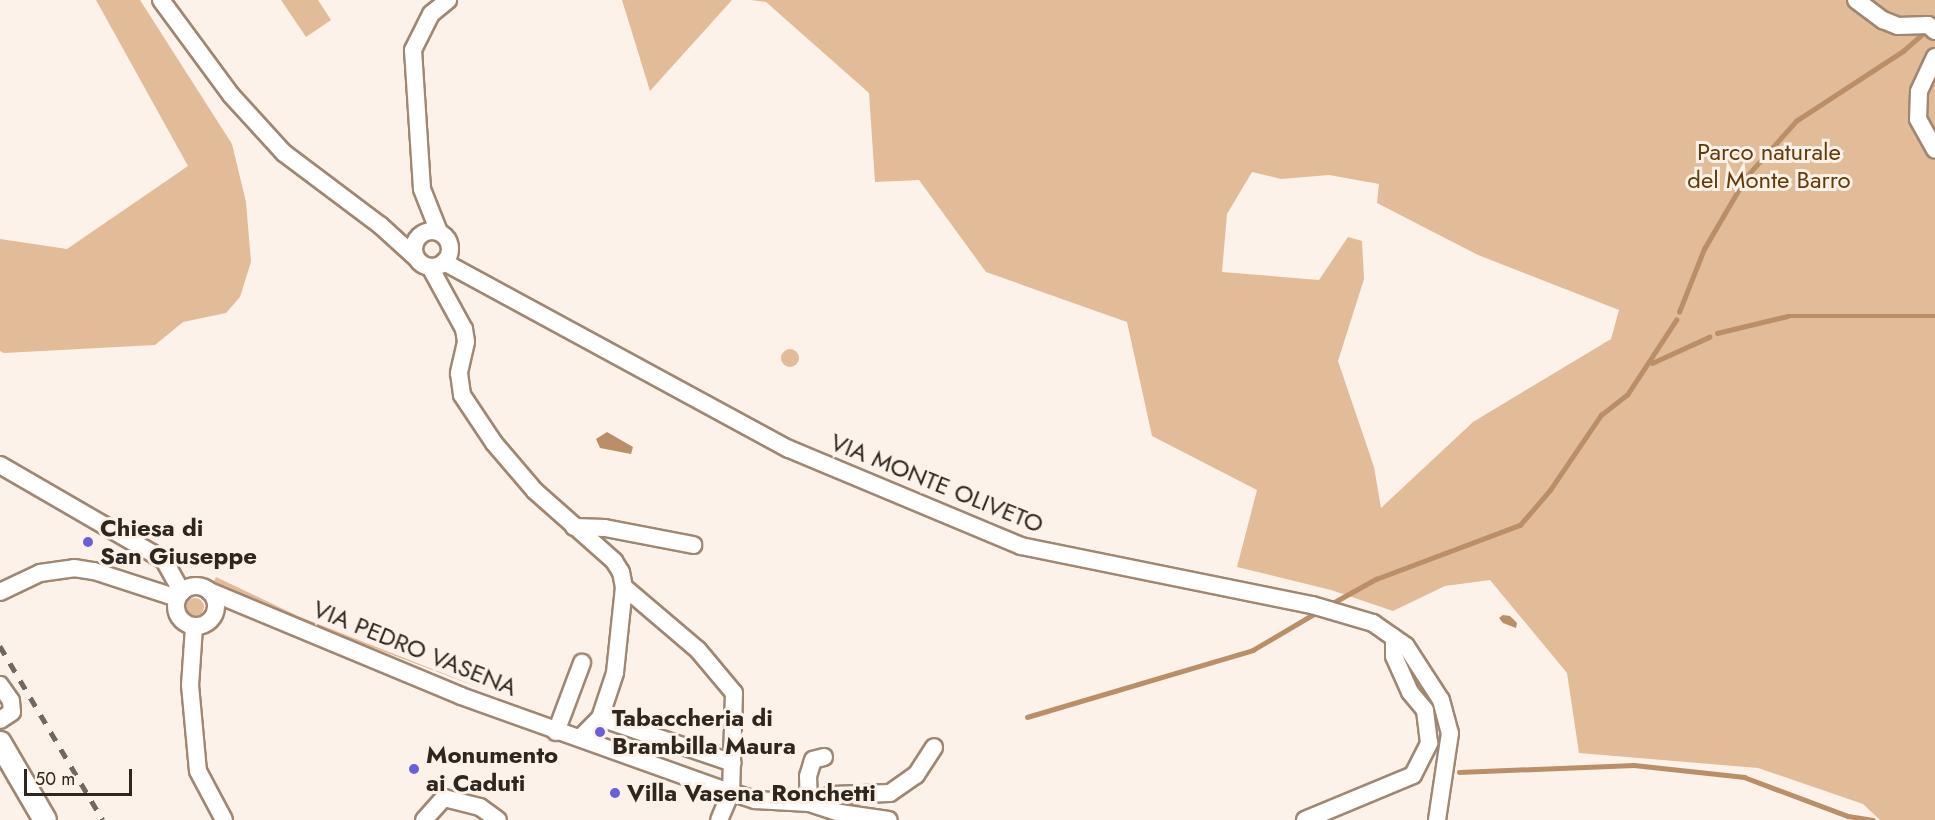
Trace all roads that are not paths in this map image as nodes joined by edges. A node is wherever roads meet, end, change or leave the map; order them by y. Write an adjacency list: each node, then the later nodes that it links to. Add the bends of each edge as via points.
1 (161, 0): 8 (street, via 231,95 284,153)
2 (448, 0): 7 (street, via 431,14 413,50)
3 (1856, 0): 4 (street, via 1869,13 1898,26)
4 (1931, 28)
5 (1935, 57): 6 (street, via 1919,92 1918,119)
6 (1935, 150)
7 (422, 189): 9 (street); 10 (street)
8 (380, 225): 10 (street); 11 (street, VIA MONTE OLIVETO)
9 (439, 232): 10 (street); 12 (street)
10 (419, 236): 11 (street)
11 (415, 257): 12 (street, VIA MONTE OLIVETO)
12 (442, 261): 14 (street, via 447,293 465,336 459,373 462,395 494,443 535,491); 22 (street, VIA MONTE OLIVETO, via 789,450 1021,546 1342,612 1373,623)
13 (0, 465): 18 (street, via 144,548)
14 (574, 527): 15 (street, via 605,528); 16 (street, via 614,561)
15 (693, 545)
16 (624, 587): 25 (street, via 615,673); 32 (street, via 698,650 734,693)
17 (0, 592): 18 (street, VIA PEDRO VASENA, via 40,573 74,568)
18 (190, 592): 19 (street, VIA PEDRO VASENA); 20 (street, via 214,598); 21 (street, via 176,613 181,621)
19 (256, 609): 20 (street, VIA PEDRO VASENA); 27 (street, VIA PEDRO VASENA)
20 (215, 612): 21 (street, via 210,621)
21 (194, 627): 38 (street, via 189,685 198,771)
22 (1400, 642): 42 (street, via 1394,656 1410,692 1425,710 1428,732 1429,743 1413,775); 43 (street, via 1442,700 1450,733)
23 (582, 663): 27 (street)
24 (0, 685): 26 (street, via 11,701 12,712)
25 (600, 718): 28 (street); 32 (street)
26 (0, 720)
27 (556, 732): 28 (street, VIA PEDRO VASENA)
28 (580, 738): 33 (street, VIA PEDRO VASENA)
29 (0, 744): 37 (main road)
30 (934, 747): 34 (street, via 916,775 890,792 832,795)
31 (824, 757): 34 (street, via 813,760 808,776)
32 (733, 763): 33 (street)
33 (731, 792): 34 (street, VIA PEDRO VASENA, via 755,800); 35 (street)
34 (809, 803): 36 (street, VIA PEDRO VASENA)
35 (720, 817)
36 (841, 817): 41 (street, VIA PEDRO VASENA)
37 (45, 820)
38 (224, 820)
39 (424, 820): 40 (street, via 444,798 480,807)
40 (498, 820)
41 (889, 820)
42 (1305, 820)
43 (1437, 820)

